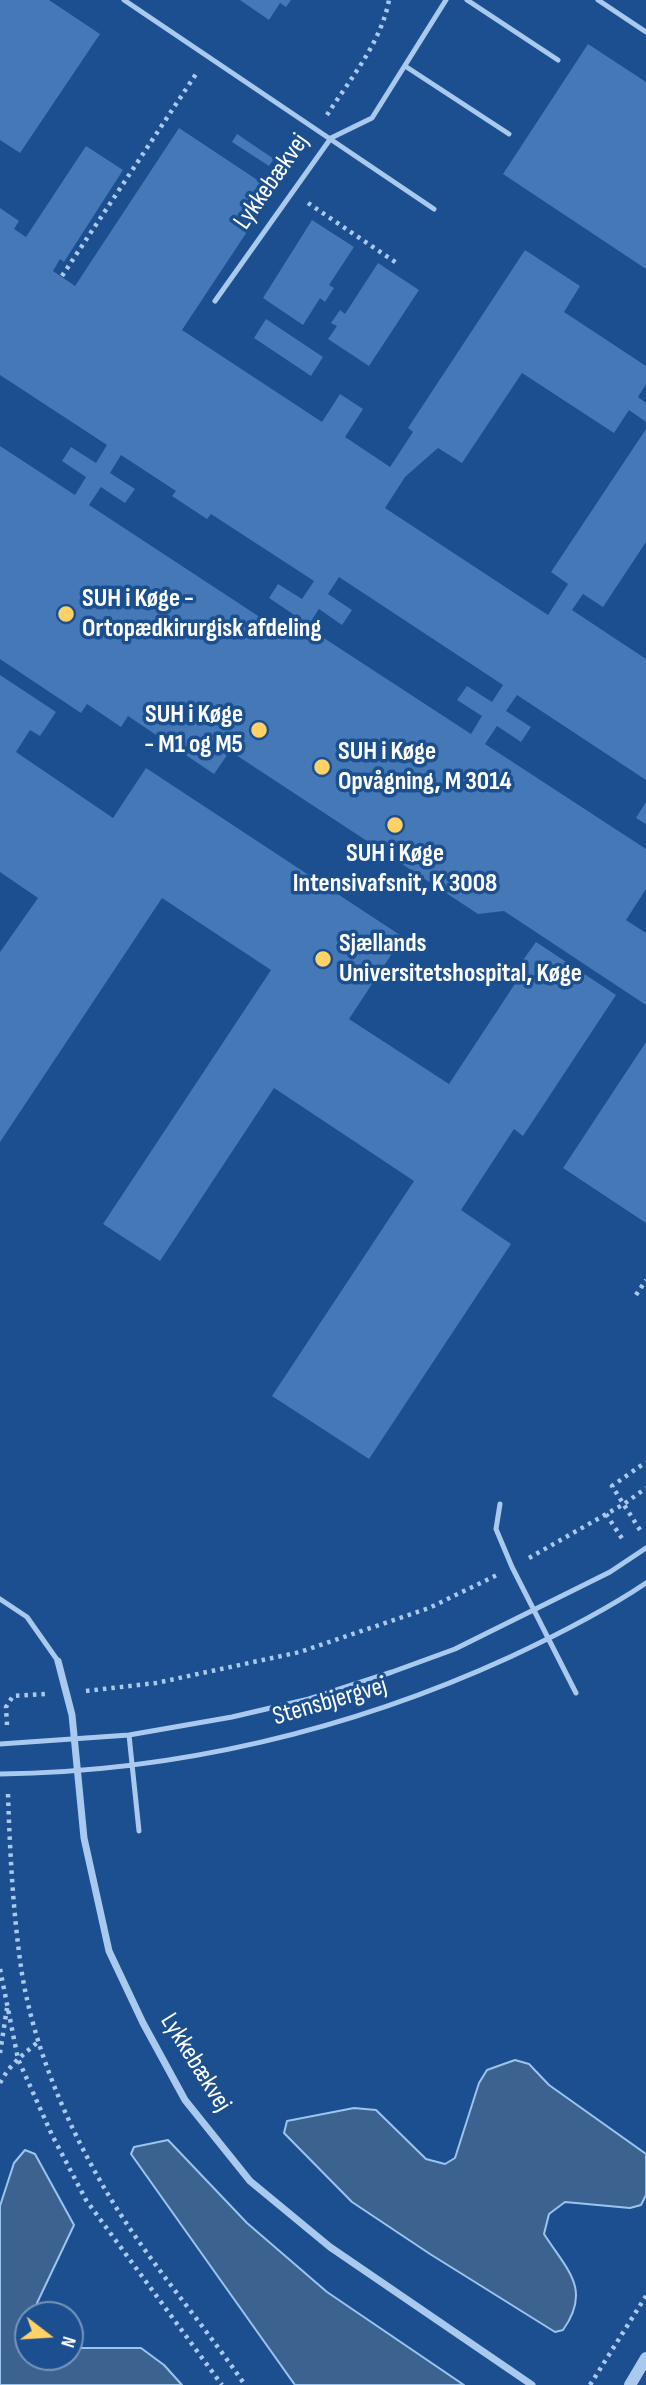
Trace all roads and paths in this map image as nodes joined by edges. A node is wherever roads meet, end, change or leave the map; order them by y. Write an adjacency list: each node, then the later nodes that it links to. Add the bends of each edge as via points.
1 (124, 0): 7 (lane)
2 (389, 0): 10 (path, via 386,20 374,43)
3 (446, 0): 9 (lane, Lykkebækvej)
4 (467, 0): 8 (lane)
5 (598, 0): 6 (lane)
6 (646, 32)
7 (208, 55): 10 (lane); 16 (path)
8 (558, 60)
9 (405, 66): 11 (lane); 12 (lane, Lykkebækvej, via 372,118)
10 (318, 128): 12 (lane)
11 (509, 134)
12 (331, 138): 13 (lane, Lykkebækvej); 14 (lane)
13 (293, 192): 15 (path); 17 (lane, Lykkebækvej)
14 (435, 209)
15 (398, 264)
16 (62, 275)
17 (215, 301)
18 (646, 1280): 19 (path)
19 (636, 1295)
20 (646, 1462): 23 (path, via 612,1486)
21 (646, 1488): 23 (path)
22 (500, 1504): 26 (lane, via 496,1529)
23 (624, 1504): 24 (path); 26 (path)
24 (646, 1539)
25 (646, 1548): 29 (lane, Stensbjergvej, via 610,1572)
26 (512, 1567): 29 (lane); 32 (path, via 429,1608 300,1652 156,1683)
27 (646, 1584): 30 (lane, Stensbjergvej)
28 (0, 1599): 31 (lane, via 27,1617)
29 (534, 1610): 30 (lane); 34 (lane, Stensbjergvej, via 454,1649 321,1695)
30 (549, 1639): 33 (lane); 38 (lane, Stensbjergvej, via 466,1677 318,1728)
31 (58, 1661): 32 (street, Lykkebækvej)
32 (66, 1693): 35 (street, Lykkebækvej); 37 (path, via 13,1696 6,1707)
33 (576, 1693)
34 (129, 1735): 35 (lane, Stensbjergvej); 38 (lane)
35 (75, 1741): 37 (lane, Stensbjergvej); 39 (street, Lykkebækvej)
36 (0, 1744): 37 (lane, Stensbjergvej)
37 (8, 1744)
38 (134, 1766): 39 (lane, Stensbjergvej); 42 (lane)
39 (77, 1771): 41 (lane, Stensbjergvej); 53 (street, Lykkebækvej, via 84,1839 109,1951 185,2100 250,2181 330,2247)
40 (0, 1774): 41 (lane, Stensbjergvej)
41 (8, 1774): 45 (path, via 13,1903 23,1976)
42 (139, 1831)
43 (0, 1969): 44 (path)
44 (7, 2004): 46 (path); 47 (path)
45 (39, 2041): 47 (path); 52 (path, via 55,2090 99,2178)
46 (0, 2053)
47 (18, 2059): 48 (path); 51 (path, via 86,2200)
48 (0, 2084)
49 (646, 2295): 54 (path)
50 (646, 2358): 55 (street)
51 (222, 2385)
52 (245, 2385)
53 (533, 2385)
54 (590, 2385)
55 (629, 2385)

